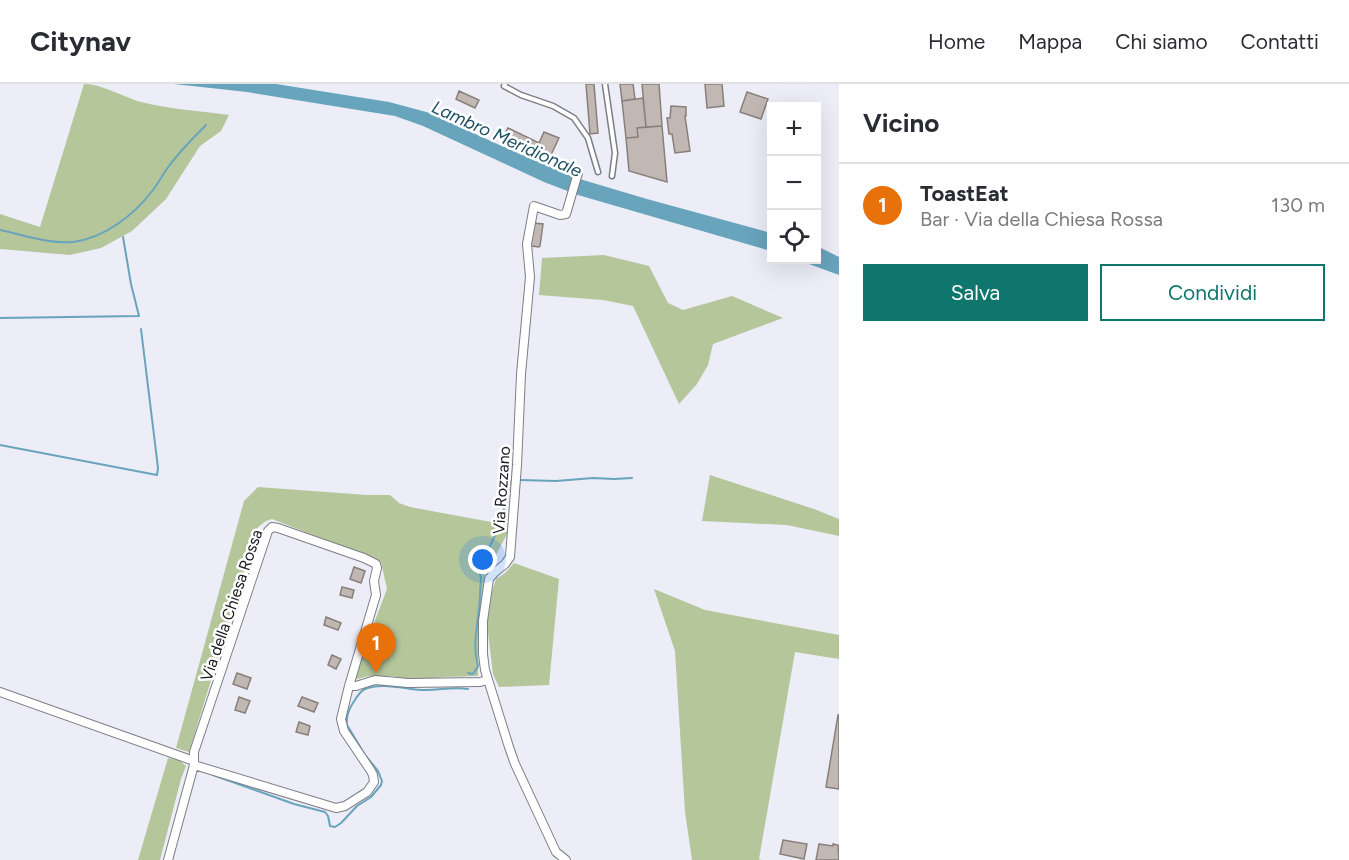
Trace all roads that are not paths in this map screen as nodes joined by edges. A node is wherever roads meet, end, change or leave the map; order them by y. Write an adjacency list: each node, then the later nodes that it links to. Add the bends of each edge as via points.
1 (505, 84): 3 (lane, via 574,118 588,138)
2 (605, 84): 5 (lane, via 615,153)
3 (598, 172)
4 (578, 173): 6 (street, Via Rozzano, via 564,215 534,206 527,244 530,278 510,557 489,579 483,621)
5 (612, 176)
6 (488, 680): 7 (street, via 375,680); 11 (street, Via Rozzano, via 519,774 556,852)
7 (349, 686): 9 (street, Via della Chiesa Rossa, via 342,727 374,779 366,792 345,806 332,808); 9 (street, Via della Chiesa Rossa, via 376,595 377,565 272,527 194,752)
8 (0, 692): 9 (street, Via della Chiesa Rossa)
9 (194, 763): 10 (street, Via della Chiesa Rossa)
10 (168, 860)
11 (566, 860)

